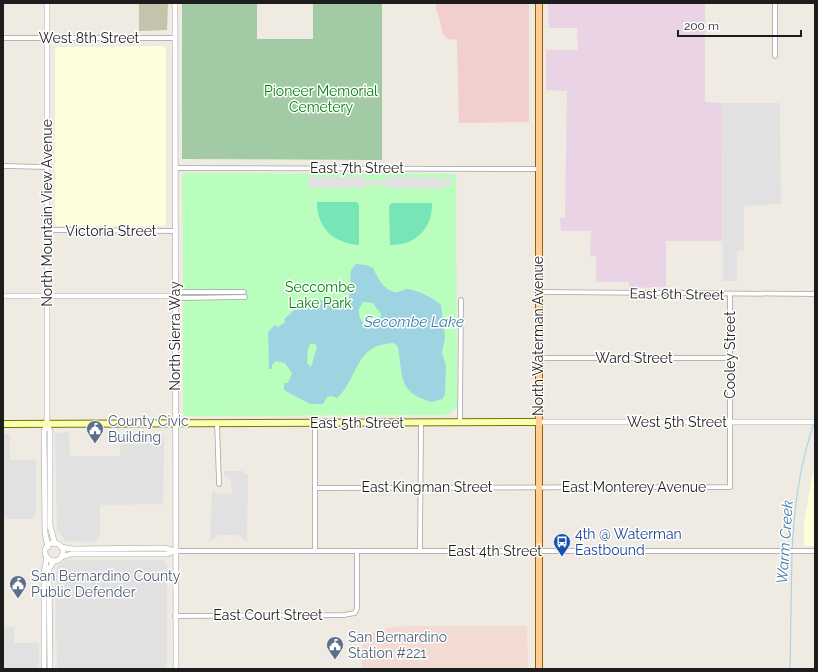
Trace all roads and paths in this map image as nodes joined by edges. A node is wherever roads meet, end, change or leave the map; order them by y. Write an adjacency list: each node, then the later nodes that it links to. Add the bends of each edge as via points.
1 (46, 3): 6 (street, North Mountain View Avenue)
2 (175, 3): 7 (street, North Sierra Way)
3 (539, 3): 12 (main road, North Waterman Avenue)
4 (774, 3): 8 (street)
5 (3, 38): 6 (street, West 8th Street)
6 (47, 38): 7 (street, West 8th Street); 10 (street, North Mountain View Avenue)
7 (175, 38): 11 (street, North Sierra Way)
8 (775, 56)
9 (3, 166): 10 (street)
10 (47, 166): 13 (street, North Mountain View Avenue)
11 (175, 168): 12 (street, East 7th Street); 14 (street, North Sierra Way)
12 (539, 169): 16 (main road, North Waterman Avenue)
13 (47, 230): 14 (street, Victoria Street); 20 (street, North Mountain View Avenue)
14 (175, 231): 21 (street, North Sierra Way)
15 (244, 292): 21 (street, via 182,292)
16 (538, 292): 17 (street, East 6th Street); 24 (main road, North Waterman Avenue)
17 (730, 294): 18 (street, East 6th Street); 25 (street, Cooley Street)
18 (815, 294)
19 (3, 296): 20 (street)
20 (47, 296): 21 (street); 35 (street, North Mountain View Avenue)
21 (175, 296): 22 (street); 29 (street, North Sierra Way)
22 (245, 297)
23 (460, 300): 33 (street)
24 (538, 358): 25 (street, Ward Street); 26 (main road, North Waterman Avenue)
25 (730, 358): 27 (street, Cooley Street)
26 (538, 422): 27 (street, West 5th Street); 33 (main road, East 5th Street); 37 (main road, North Waterman Avenue)
27 (730, 422): 28 (street, West 5th Street); 39 (street, Cooley Street)
28 (815, 422)
29 (175, 423): 30 (main road, East 5th Street); 35 (main road); 48 (street, North Sierra Way)
30 (217, 423): 31 (main road, East 5th Street); 36 (street)
31 (315, 423): 32 (main road, East 5th Street); 40 (street)
32 (421, 423): 33 (main road, East 5th Street); 38 (street)
33 (460, 423)
34 (3, 424): 35 (main road)
35 (47, 424): 41 (street, North Mountain View Avenue, via 50,431 51,532); 42 (street, North Mountain View Avenue, via 44,431 44,489 45,533)
36 (219, 484)
37 (538, 486): 38 (street, East Kingman Street); 39 (street, East Monterey Avenue); 47 (main road, North Waterman Avenue)
38 (420, 487): 40 (street, East Kingman Street); 46 (street)
39 (730, 487)
40 (315, 488): 44 (street)
41 (55, 544): 42 (street); 43 (street)
42 (48, 547): 50 (street)
43 (61, 547): 48 (street, via 164,548); 51 (street)
44 (315, 550): 45 (street, East 4th Street); 48 (street, East 4th Street)
45 (357, 550): 46 (street, East 4th Street); 53 (street, East Court Street, via 357,608 354,613)
46 (420, 550): 47 (street, East 4th Street)
47 (538, 550): 49 (street, East 4th Street); 57 (main road, North Waterman Avenue)
48 (175, 551): 51 (street, via 167,554 71,554); 53 (street, North Sierra Way)
49 (815, 551)
50 (47, 557): 52 (street); 54 (street, via 44,573)
51 (62, 557): 52 (street)
52 (54, 561): 55 (street, via 49,569)
53 (175, 616): 56 (street, North Sierra Way)
54 (44, 669)
55 (50, 669)
56 (176, 669)
57 (539, 669)

